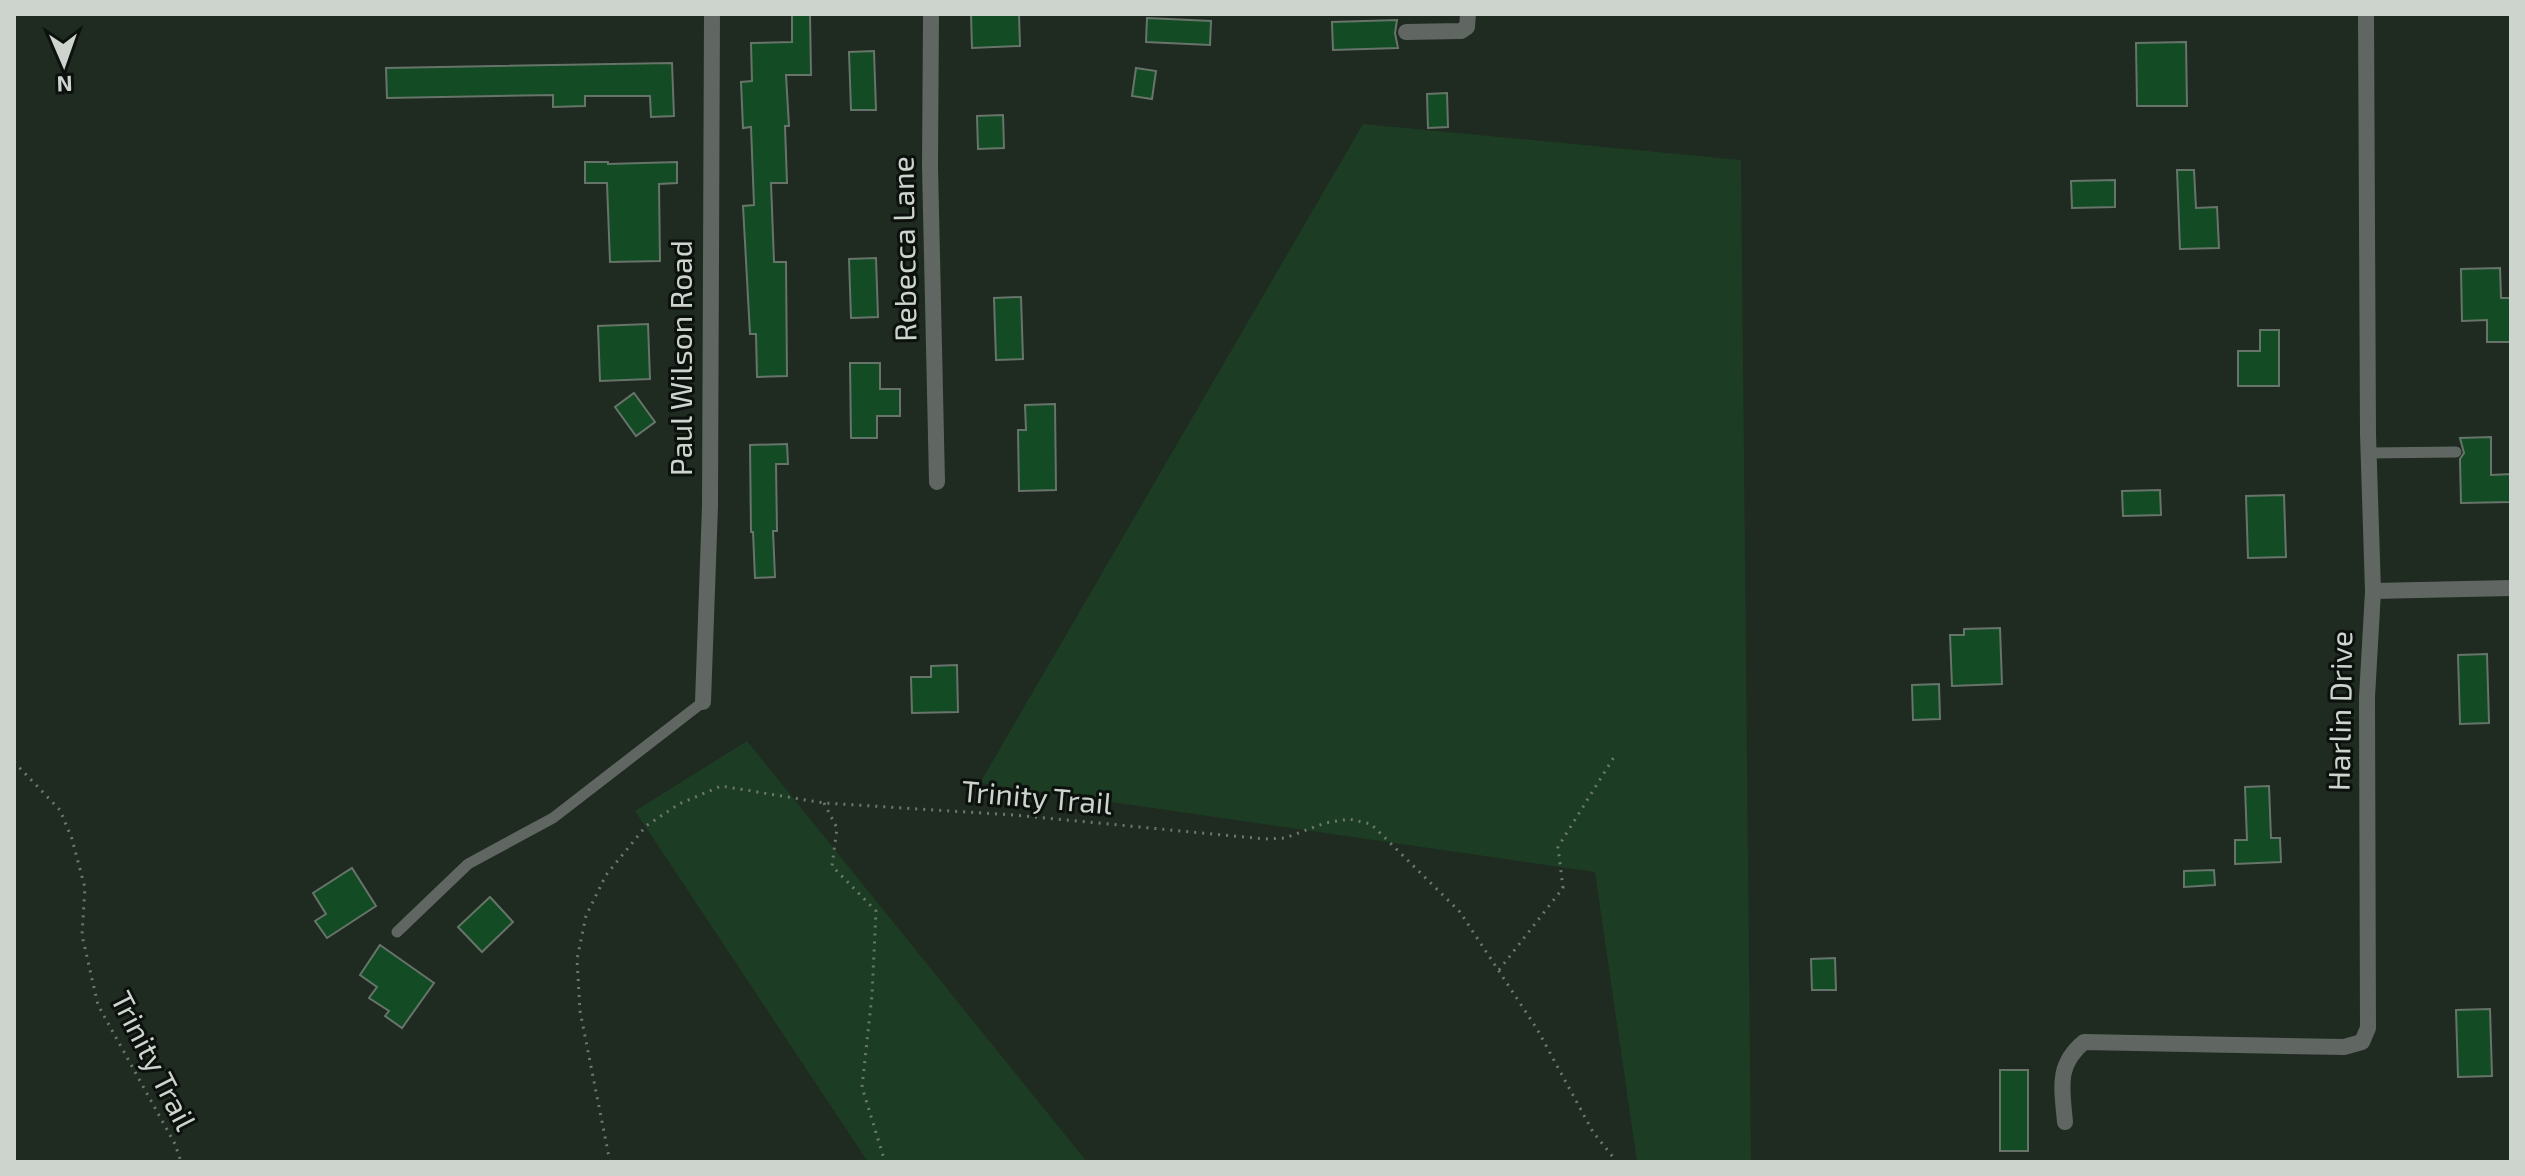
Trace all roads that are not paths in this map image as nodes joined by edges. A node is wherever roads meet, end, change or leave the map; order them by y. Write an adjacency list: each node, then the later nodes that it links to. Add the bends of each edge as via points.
1 (712, 14): 11 (street, Paul Wilson Road, via 710,506)
2 (931, 14): 8 (street, Rebecca Lane)
3 (1468, 14): 5 (street, via 1467,27 1461,31)
4 (2366, 14): 7 (street, Harlin Drive)
5 (1406, 32)
6 (2456, 452): 7 (lane)
7 (2369, 453): 10 (street, Harlin Drive)
8 (937, 482)
9 (2511, 588): 10 (street)
10 (2373, 591): 13 (street, Harlin Drive, via 2367,697 2370,1003 2362,1042 2344,1047 2084,1042 2063,1068)
11 (703, 702): 12 (lane, via 553,818 468,864)
12 (397, 932)
13 (2065, 1122)

